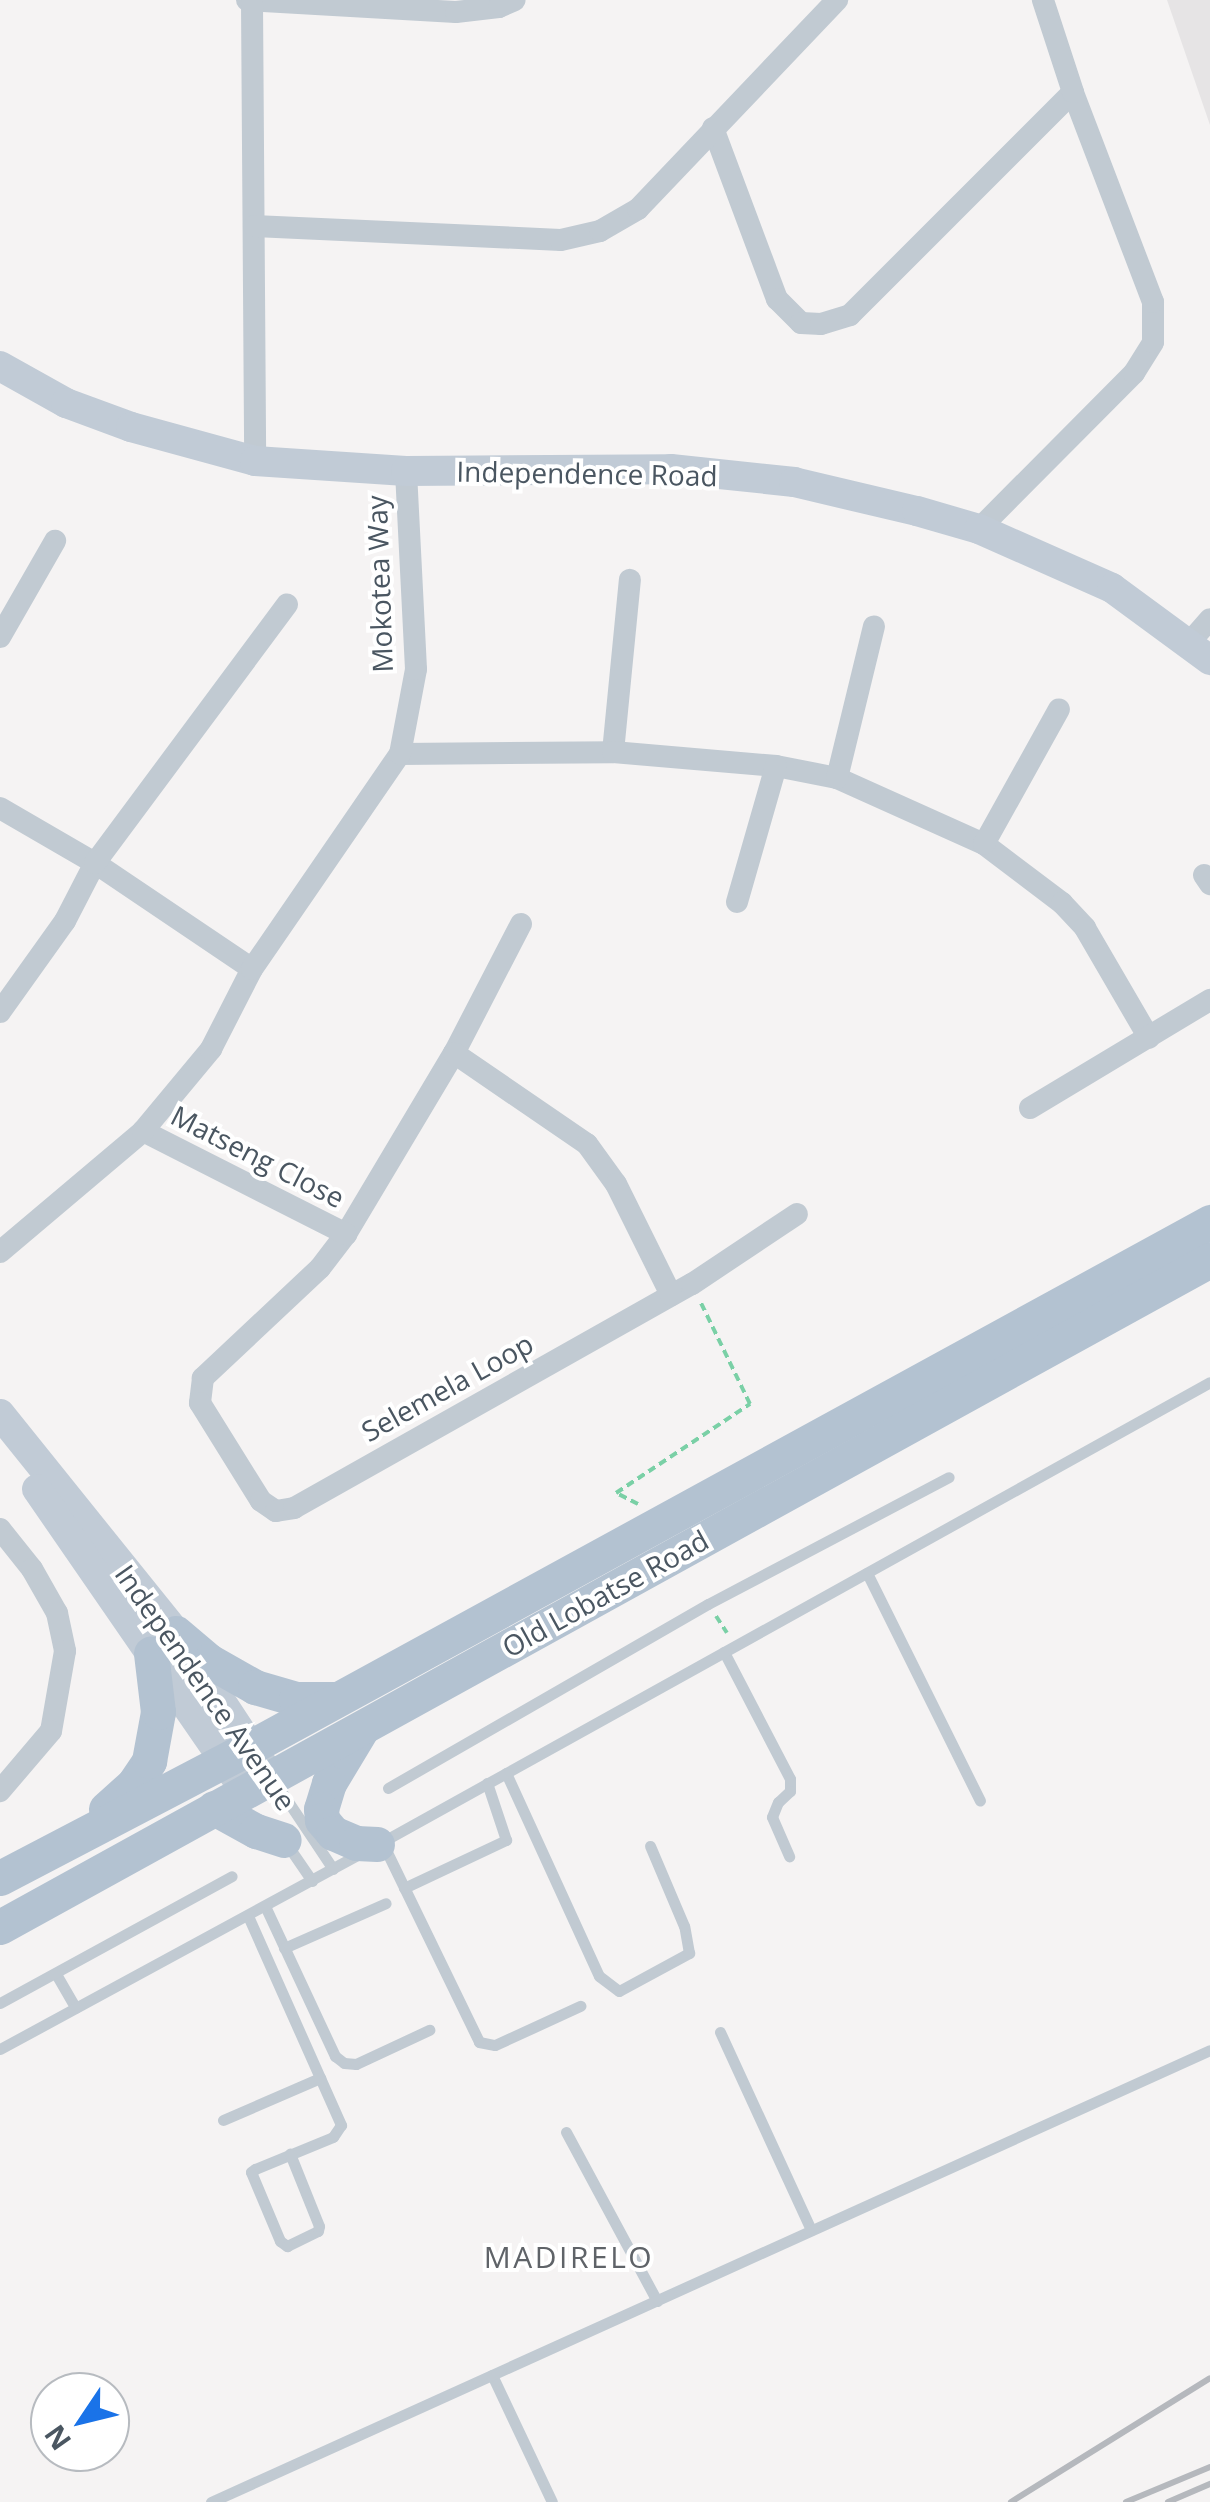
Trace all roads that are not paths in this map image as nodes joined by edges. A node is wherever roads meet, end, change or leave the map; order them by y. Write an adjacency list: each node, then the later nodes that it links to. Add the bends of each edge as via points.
1 (514, 0): 4 (street, via 456,12)
2 (837, 0): 6 (street)
3 (1044, 0): 5 (street)
4 (249, 2): 7 (street)
5 (1073, 92): 6 (street, via 850,315 821,324 802,324 776,299); 11 (street, via 1153,302 1153,342 1134,373)
6 (714, 128): 7 (street, via 638,209 600,231 560,240)
7 (254, 226): 9 (street)
8 (2, 371): 9 (street, Independence Road, via 82,410)
9 (255, 461): 10 (street, Independence Road)
10 (406, 472): 11 (street, Independence Road, via 671,469 794,482); 20 (street, Mokotea Way, via 416,668)
11 (979, 529): 17 (street, Independence Road, via 1112,588)
12 (55, 540): 16 (street)
13 (630, 580): 19 (street)
14 (287, 604): 25 (street)
15 (874, 626): 22 (street)
16 (0, 637)
17 (1203, 640)
18 (1058, 710): 24 (street)
19 (613, 752): 20 (street); 21 (street)
20 (400, 754): 28 (street)
21 (776, 766): 22 (street); 26 (street)
22 (837, 778): 24 (street)
23 (0, 808): 25 (street)
24 (984, 844): 31 (street, via 1085,928)
25 (96, 863): 28 (street); 30 (street, via 65,921)
26 (737, 902)
27 (521, 924): 32 (street)
28 (252, 969): 34 (street, via 211,1049)
29 (1210, 1000): 31 (street)
30 (0, 1012)
31 (1149, 1038): 33 (street)
32 (454, 1053): 37 (street); 40 (street, via 587,1144)
33 (1030, 1108)
34 (143, 1131): 37 (street, Matseng Close); 38 (street)
35 (797, 1214): 40 (street)
36 (1210, 1222): 49 (main road, Old Lobatse Road)
37 (346, 1234): 40 (street, Selemela Loop, via 320,1268 209,1368 199,1388 200,1403 260,1501 276,1511 294,1508)
38 (0, 1252)
39 (1210, 1260): 50 (main road, Old Lobatse Road)
40 (682, 1290)
41 (1210, 1382): 46 (lane)
42 (0, 1414): 47 (street, Independence Avenue)
43 (0, 1437): 47 (street, Independence Avenue)
44 (948, 1476): 53 (lane)
45 (0, 1530): 54 (street, via 57,1613 65,1652 51,1731)
46 (866, 1573): 48 (lane); 56 (lane)
47 (164, 1643): 49 (main road, via 256,1687); 55 (street, Independence Avenue); 57 (main road, via 149,1761 133,1784)
48 (724, 1652): 51 (lane); 60 (lane, via 790,1780 790,1792 772,1817)
49 (336, 1699): 55 (main road, Old Lobatse Road)
50 (364, 1725): 55 (main road, Old Lobatse Road); 55 (main road, via 329,1783)
51 (506, 1773): 52 (lane); 59 (lane, via 599,1976 620,1991 688,1952 684,1926)
52 (487, 1784): 58 (lane); 65 (lane, via 506,1840)
53 (388, 1788)
54 (0, 1791)
55 (267, 1802): 57 (main road, Old Lobatse Road); 58 (main road, via 341,1837); 61 (lane, Independence Avenue); 64 (lane, Independence Avenue); 69 (main road, Old Lobatse Road)
56 (980, 1802)
57 (66, 1840): 63 (main road, Old Lobatse Road)
58 (379, 1843): 61 (lane); 65 (lane)
59 (650, 1846)
60 (790, 1856)
61 (333, 1868): 64 (lane)
62 (232, 1876): 71 (lane)
63 (0, 1878)
64 (312, 1881): 67 (lane)
65 (404, 1888): 73 (lane, via 479,2042 495,2045)
66 (386, 1903): 70 (lane)
67 (265, 1906): 68 (lane); 70 (lane)
68 (248, 1916): 74 (lane); 79 (lane)
69 (0, 1927)
70 (284, 1948): 75 (lane, via 344,2064)
71 (56, 1974): 72 (lane); 74 (lane)
72 (0, 2003)
73 (580, 2006)
74 (76, 2008): 77 (lane)
75 (430, 2030)
76 (720, 2032): 83 (lane)
77 (0, 2049)
78 (1210, 2050): 83 (lane)
79 (320, 2078): 80 (lane); 82 (lane, via 341,2125 333,2137)
80 (223, 2120)
81 (566, 2132): 84 (lane)
82 (290, 2154): 82 (lane, via 254,2168 250,2177 288,2246 319,2226)
83 (811, 2230): 84 (lane)
84 (657, 2300): 85 (lane)
85 (492, 2375): 86 (lane); 87 (lane)
86 (211, 2502)
87 (552, 2502)

